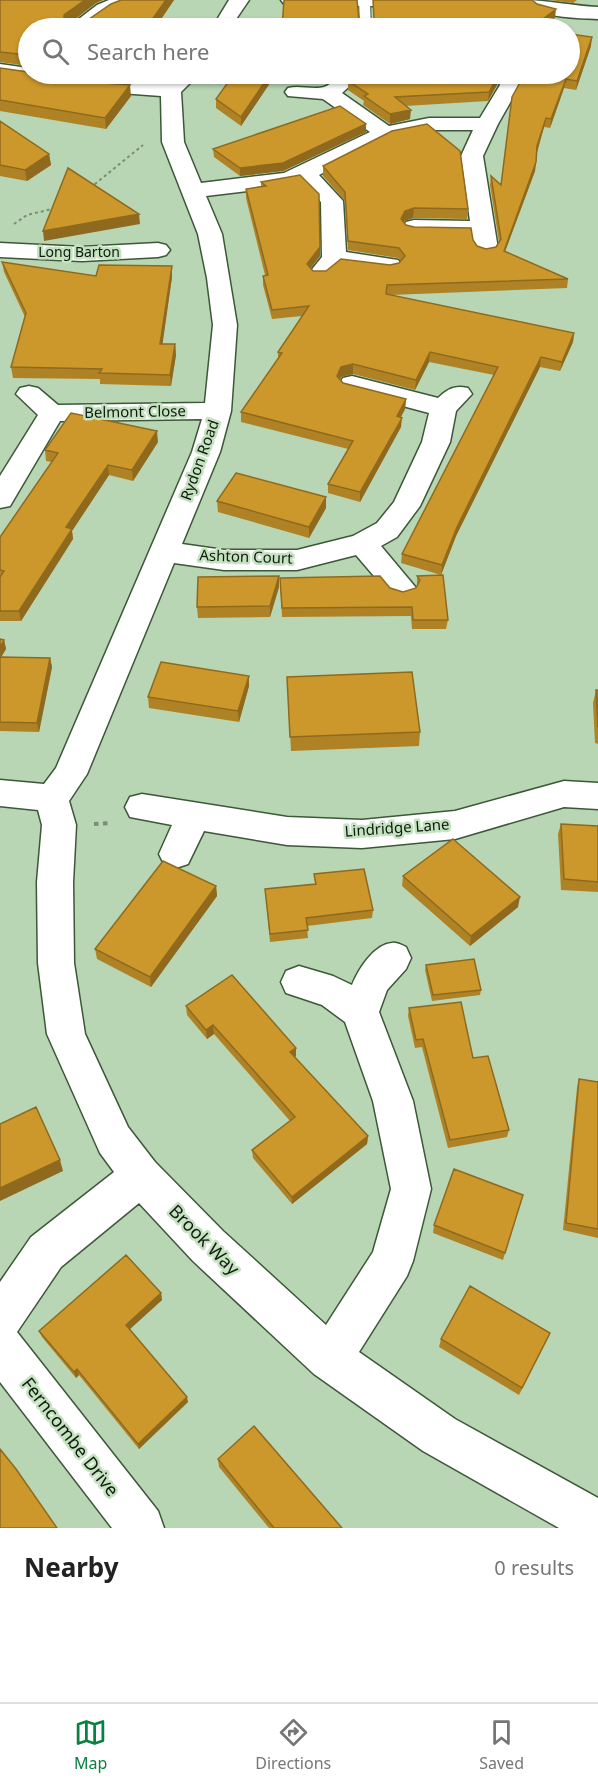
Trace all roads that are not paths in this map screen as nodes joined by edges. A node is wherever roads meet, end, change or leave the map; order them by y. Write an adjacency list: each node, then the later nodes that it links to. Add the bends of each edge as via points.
1 (126, 0): 7 (street)
2 (239, 0): 10 (street)
3 (291, 0): 6 (street)
4 (408, 0): 6 (street)
5 (532, 0): 8 (street, via 559,11)
6 (358, 1): 11 (lane)
7 (100, 4): 9 (street)
8 (598, 13)
9 (87, 18)
10 (227, 18)
11 (363, 18)
12 (0, 70): 13 (street)
13 (18, 72)
14 (87, 84): 15 (street)
15 (122, 84)
16 (180, 84): 22 (street, Rydon Road, via 173,142)
17 (509, 84): 19 (street)
18 (295, 92): 20 (street, via 336,87)
19 (488, 123): 20 (street, via 429,124); 23 (street, via 472,156 484,238)
20 (385, 133): 21 (street)
21 (305, 173): 22 (street, via 288,179); 26 (street, via 332,201 327,265)
22 (193, 191): 29 (street, Rydon Road, via 210,234 225,325)
23 (414, 227)
24 (0, 250): 25 (street, Long Barton, via 82,254)
25 (158, 250)
26 (390, 265)
27 (352, 384): 32 (street, Ashton Court, via 451,401 406,506 387,530)
28 (29, 394): 30 (street)
29 (218, 411): 30 (street, Belmont Close); 33 (street, Rydon Road, via 206,452)
30 (52, 413): 31 (street)
31 (0, 499)
32 (362, 543): 33 (street, Ashton Court, via 297,560 224,560); 34 (street)
33 (164, 552): 38 (street, Rydon Road)
34 (402, 589)
35 (0, 793): 38 (street, via 16,793)
36 (598, 796): 39 (street, Lindridge Lane, via 564,794 455,825 362,834 287,831)
37 (142, 807): 39 (street, Lindridge Lane)
38 (56, 812): 44 (street, Brook Way, via 56,963 66,1034 114,1140)
39 (193, 817): 40 (street)
40 (176, 854)
41 (393, 958): 43 (street, via 372,981)
42 (299, 982): 43 (street, via 333,992)
43 (360, 1012): 47 (street, via 393,1101 411,1189 392,1261)
44 (141, 1176): 45 (street, via 46,1252); 47 (street, Brook Way, via 208,1246)
45 (0, 1319)
46 (0, 1346): 49 (street, Ferncombe Drive)
47 (330, 1358): 48 (street, Brook Way, via 439,1435)
48 (598, 1524)
49 (141, 1528)

